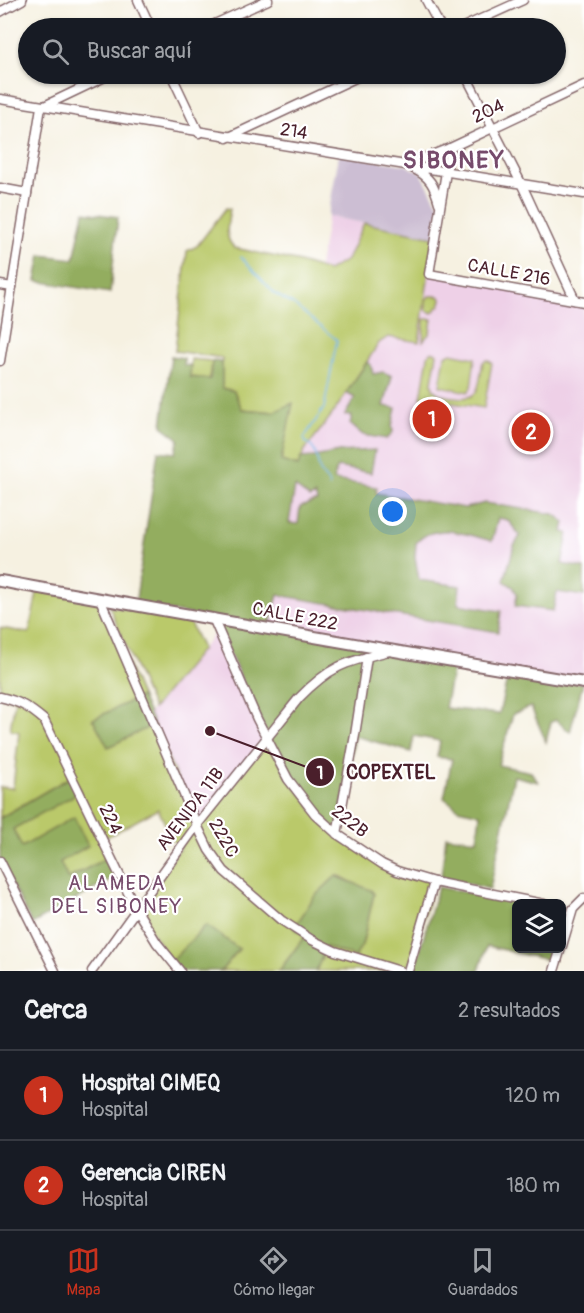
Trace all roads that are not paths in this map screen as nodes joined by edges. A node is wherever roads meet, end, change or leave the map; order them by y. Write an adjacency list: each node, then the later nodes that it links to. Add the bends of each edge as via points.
1 (22, 0): 6 (street)
2 (138, 0): 7 (street)
3 (268, 0): 8 (street)
4 (426, 0): 9 (street)
5 (523, 0): 10 (street)
6 (0, 12)
7 (146, 18)
8 (228, 18)
9 (436, 18)
10 (483, 18)
11 (90, 84): 17 (street)
12 (176, 84): 19 (street)
13 (343, 84): 20 (street)
14 (470, 84): 18 (street)
15 (584, 85): 18 (street, 204)
16 (0, 99): 17 (street, 214)
17 (41, 107): 19 (street, 214); 26 (street)
18 (494, 127): 21 (street, 204); 24 (street)
19 (199, 133): 20 (street, 214)
20 (227, 138): 22 (street, 214)
21 (450, 148): 22 (street, 204); 23 (street)
22 (406, 165): 23 (street, 214); 28 (street, via 429,178)
23 (446, 173): 24 (street, 214); 28 (street)
24 (522, 185): 27 (street, 214); 31 (street)
25 (0, 188): 26 (street)
26 (27, 193): 30 (street)
27 (584, 194)
28 (440, 206): 31 (street, CALLE 216, via 429,274)
29 (0, 285): 30 (street)
30 (12, 287): 32 (street)
31 (579, 301)
32 (0, 361)
33 (0, 581): 34 (main road, CALLE 222)
34 (99, 599): 35 (main road, CALLE 222); 41 (street, 222C)
35 (213, 618): 36 (main road, CALLE 222); 40 (street, 222B)
36 (390, 651): 37 (street, AVENIDA 11B); 38 (main road, CALLE 222)
37 (367, 657): 40 (street, AVENIDA 11B, via 334,668 315,681); 42 (street)
38 (584, 683)
39 (0, 697): 48 (street, 224, via 26,705 44,720)
40 (267, 737): 41 (street, AVENIDA 11B); 42 (street, 222B, via 298,793)
41 (197, 825): 48 (street, AVENIDA 11B); 55 (street, 222C, via 224,871 281,920 335,951)
42 (337, 834): 44 (street, 222B, via 382,864)
43 (0, 861): 52 (street)
44 (434, 882): 46 (street, 222B); 56 (street)
45 (584, 898): 49 (street)
46 (523, 899)
47 (566, 908): 49 (street)
48 (136, 909): 53 (street, AVENIDA 11B); 54 (street, 224)
49 (573, 909): 50 (street)
50 (566, 931)
51 (559, 953): 57 (street)
52 (55, 971)
53 (92, 971)
54 (180, 971)
55 (400, 971)
56 (408, 971)
57 (554, 971)

